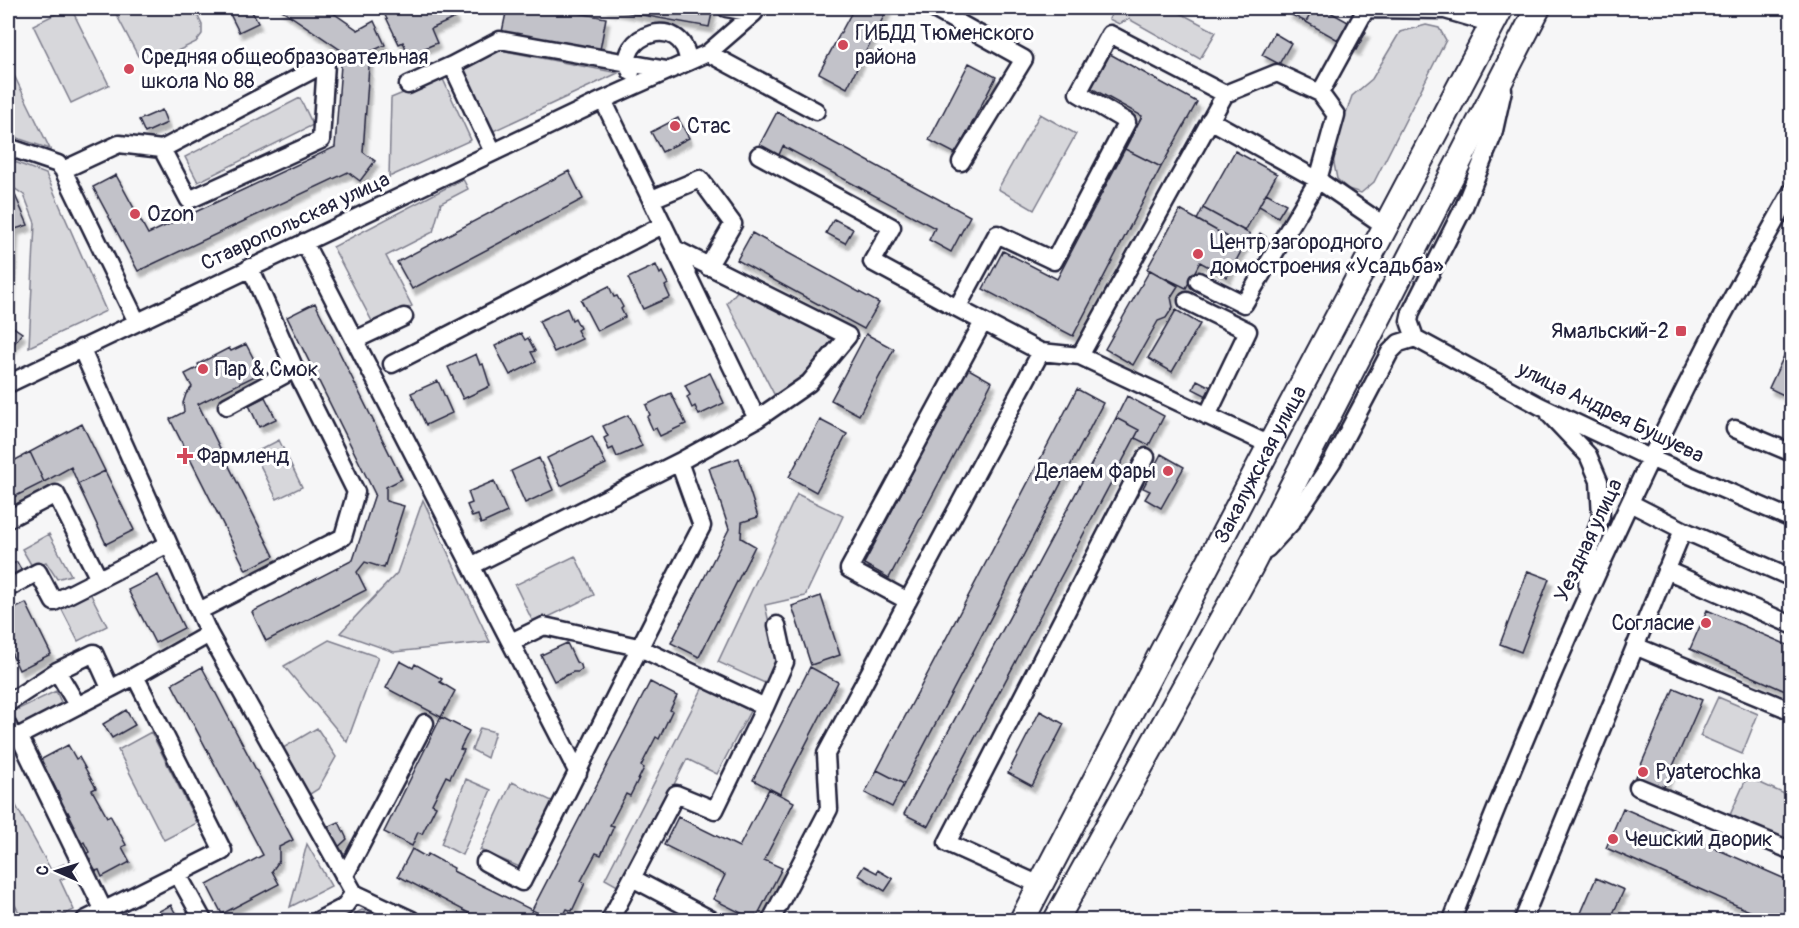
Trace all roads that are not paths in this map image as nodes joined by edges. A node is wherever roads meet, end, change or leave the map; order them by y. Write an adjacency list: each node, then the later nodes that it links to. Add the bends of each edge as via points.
1 (726, 8): 6 (street)
2 (932, 8): 25 (street, via 1024,59)
3 (1538, 8): 9 (highway)
4 (1366, 9): 5 (street); 16 (street)
5 (1440, 9): 7 (street)
6 (755, 10): 8 (street)
7 (1497, 16): 31 (highway, Закалужская улица)
8 (708, 53): 10 (street, Ставропольская улица); 19 (street)
9 (1510, 59): 42 (street, via 1489,146 1464,207 1411,312 1409,321); 66 (highway)
10 (688, 61): 11 (street, via 686,48 679,39 668,33 653,33 634,44); 13 (street, Ставропольская улица)
11 (629, 63): 12 (street, via 500,40); 13 (street); 14 (street)
12 (452, 65): 15 (street); 23 (street)
13 (667, 70): 14 (street, Ставропольская улица)
14 (638, 84): 18 (street, Ставропольская улица)
15 (408, 86)
16 (1320, 93): 17 (street, via 1277,73); 27 (street, via 1336,115)
17 (1225, 94): 20 (street); 38 (street, via 1110,34 1078,93 1127,122 1054,261 997,234)
18 (603, 100): 23 (street, Ставропольская улица); 29 (street)
19 (816, 111)
20 (1210, 120): 27 (street); 46 (street)
21 (8, 147): 26 (street, via 58,164)
22 (162, 149): 22 (street, via 281,86 326,63 321,140 189,200); 26 (street, via 119,144)
23 (493, 152): 32 (street, Ставропольская улица)
24 (759, 155): 38 (street, via 892,227 872,262)
25 (961, 162)
26 (63, 170): 41 (street)
27 (1318, 180): 31 (street); 36 (street, via 1244,304)
28 (1791, 192): 58 (street, Уездная улица, via 1708,342)
29 (651, 199): 30 (street); 35 (street, via 700,179 733,224)
30 (663, 225): 33 (street); 47 (street)
31 (1385, 226): 55 (highway, Закалужская улица)
32 (304, 242): 34 (street, Ставропольская улица); 43 (street)
33 (675, 249): 35 (street); 53 (street)
34 (250, 267): 41 (street, Ставропольская улица); 48 (street)
35 (708, 267): 53 (street, via 848,336 809,383)
36 (1198, 280)
37 (1187, 301): 52 (street, via 1248,331)
38 (957, 308): 40 (street)
39 (404, 317): 43 (street)
40 (983, 321): 45 (street); 72 (street, via 849,569)
41 (137, 322): 44 (street, Ставропольская улица)
42 (1416, 338): 51 (street, улица Андрея Бушуева); 66 (street, via 1399,343 1390,352 1332,462 1291,523)
43 (355, 340): 65 (street)
44 (81, 348): 49 (street, Ставропольская улица); 64 (street)
45 (1041, 352): 46 (street); 72 (street)
46 (1080, 356): 52 (street)
47 (392, 364)
48 (295, 369): 50 (street); 73 (street, via 356,492 343,537)
49 (8, 384)
50 (227, 406)
51 (1540, 406): 58 (street, улица Андрея Бушуева); 71 (street, via 1588,455 1599,481 1600,516 1590,550)
52 (1207, 416): 55 (street)
53 (757, 419): 59 (street)
54 (1736, 429): 56 (street)
55 (1270, 445): 96 (highway, Закалужская улица)
56 (1791, 453)
57 (1146, 457): 96 (street, via 947,843)
58 (1652, 459): 60 (street, Уездная улица); 62 (street, улица Андрея Бушуева)
59 (679, 462): 65 (street); 79 (street, via 702,526)
60 (1630, 503): 63 (street); 71 (street, Уездная улица)
61 (8, 519): 69 (street, via 56,494)
62 (1791, 519)
63 (1683, 530): 67 (street); 68 (street)
64 (168, 544): 69 (street); 73 (street)
65 (471, 566): 77 (street)
66 (1250, 568): 107 (highway)
67 (1666, 570): 75 (street); 78 (street)
68 (1791, 578)
69 (99, 579): 70 (street, via 54,602 38,572)
70 (8, 588)
71 (1586, 599): 108 (street, Уездная улица, via 1501,793)
72 (908, 601): 105 (street, via 826,754 829,809)
73 (199, 611): 76 (street)
74 (777, 625): 85 (street, via 785,662)
75 (1791, 625)
76 (208, 634): 81 (street); 94 (street)
77 (511, 642): 79 (street, via 544,626); 89 (street)
78 (1635, 646): 86 (street); 109 (street)
79 (638, 647): 85 (street); 89 (street)
80 (57, 671): 82 (street, via 94,652); 83 (street); 84 (street)
81 (135, 676): 82 (street); 93 (street, via 223,850)
82 (110, 688): 84 (street)
83 (8, 703)
84 (77, 705): 88 (street)
85 (765, 707): 95 (street, via 715,810 676,794)
86 (1791, 711)
87 (425, 723): 94 (street)
88 (13, 731): 98 (street)
89 (578, 773): 92 (street, via 522,882)
90 (1638, 787): 91 (street)
91 (1791, 851)
92 (485, 862)
93 (177, 873): 98 (street); 101 (street)
94 (344, 877): 97 (street)
95 (632, 878): 103 (street); 104 (street)
96 (1040, 885): 106 (highway, Закалужская улица)
97 (354, 893): 99 (street); 102 (street, via 344,907)
98 (104, 910): 100 (street)
99 (412, 920)
100 (84, 921)
101 (203, 921)
102 (319, 921)
103 (610, 921)
104 (712, 921)
105 (771, 921)
106 (1022, 921)
107 (1056, 921)
108 (1452, 921)
109 (1523, 921)

